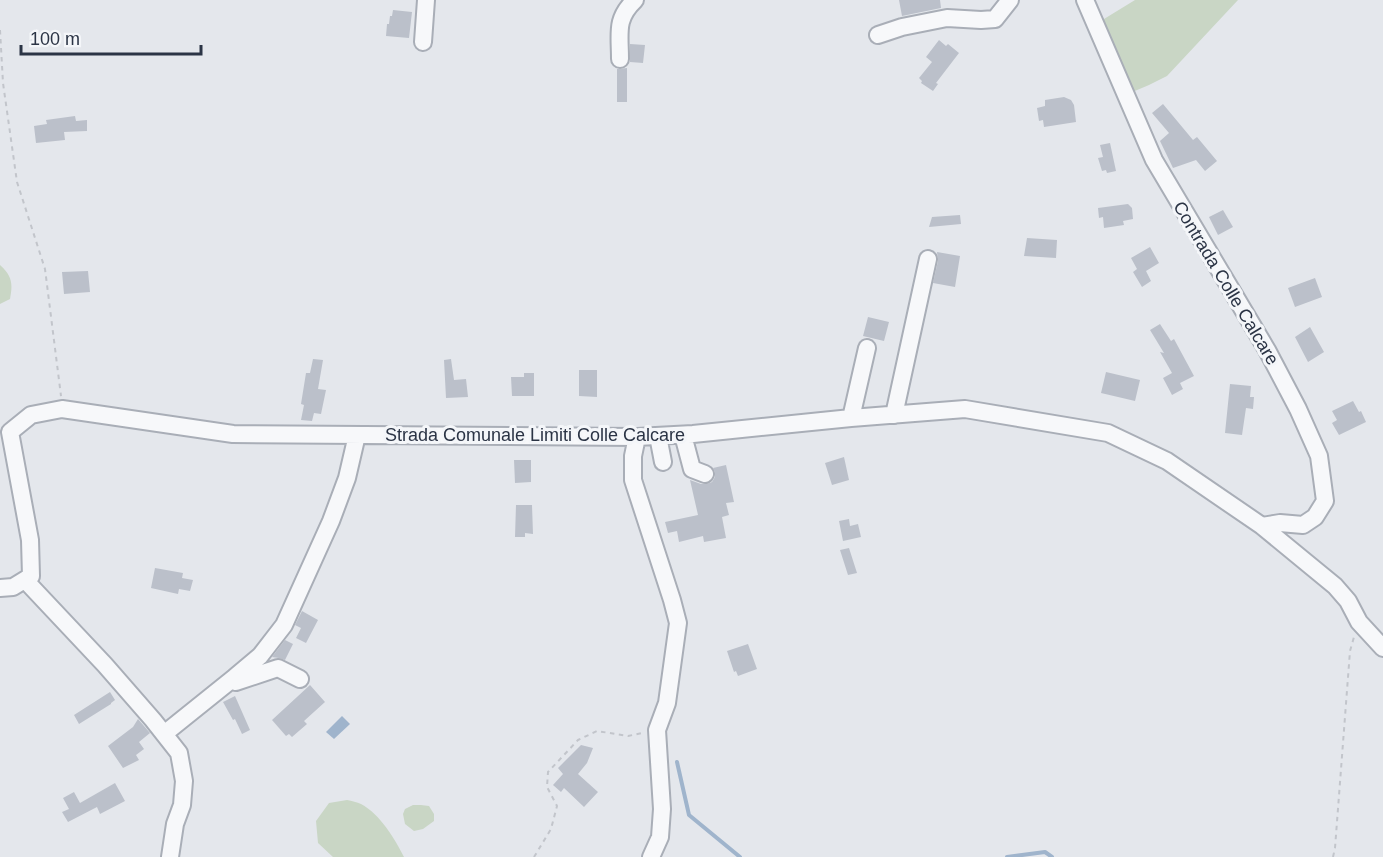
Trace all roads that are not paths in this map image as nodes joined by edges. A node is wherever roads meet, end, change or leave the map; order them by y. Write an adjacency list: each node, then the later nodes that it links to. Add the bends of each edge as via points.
1 (426, 0): 6 (street)
2 (636, 0): 7 (street, via 621,18)
3 (1011, 0): 5 (street, via 995,19 947,18)
4 (1085, 0): 18 (street, Contrada Colle Calcare, via 1154,160 1267,350 1319,456 1325,501 1315,517 1303,525)
5 (879, 35)
6 (423, 42)
7 (620, 59)
8 (928, 259): 10 (street)
9 (867, 348): 11 (street)
10 (894, 415): 11 (street, Strada Comunale Limiti Colle Calcare); 18 (street, Strada Comunale Limiti Colle Calcare, via 965,410 1108,433 1167,461)
11 (852, 418): 13 (street, Strada Comunale Limiti Colle Calcare)
12 (357, 435): 15 (street, Strada Comunale Limiti Colle Calcare); 19 (street, Strada Comunale Limiti Colle Calcare, via 233,434 62,409 31,415 10,432 30,540 31,576); 22 (street, via 331,521 284,625 260,656)
13 (683, 435): 14 (street, Strada Comunale Limiti Colle Calcare); 17 (street, via 692,469)
14 (658, 436): 15 (street, Strada Comunale Limiti Colle Calcare); 16 (street)
15 (637, 438): 26 (street, via 633,480 678,623 668,703 657,730 662,809 660,837)
16 (663, 462)
17 (705, 474)
18 (1262, 526): 21 (street, Strada Comunale Limiti Colle Calcare, via 1335,586 1359,622)
19 (25, 580): 20 (street, via 13,587); 24 (street)
20 (0, 588)
21 (1383, 648)
22 (235, 677): 23 (street, via 236,682 278,668); 24 (street)
23 (300, 679)
24 (165, 734): 25 (street, via 179,753 184,781)
25 (170, 857)
26 (651, 857)

